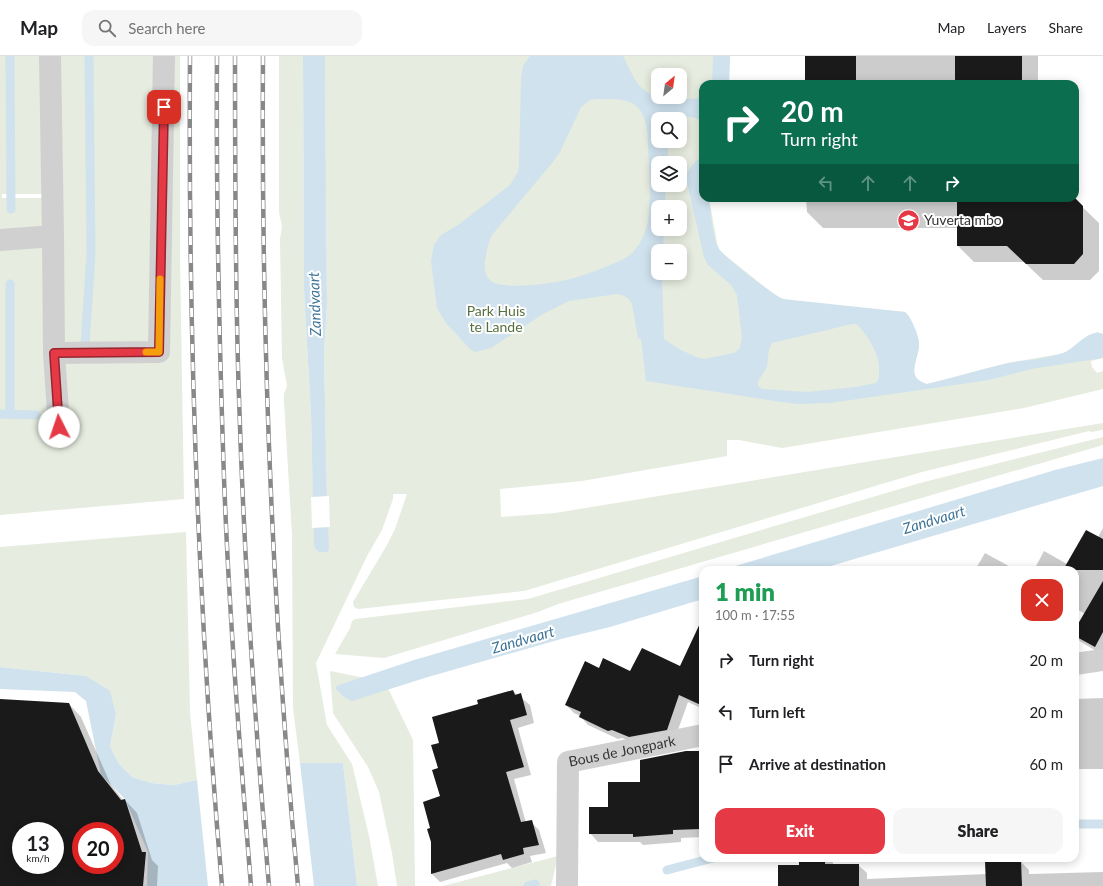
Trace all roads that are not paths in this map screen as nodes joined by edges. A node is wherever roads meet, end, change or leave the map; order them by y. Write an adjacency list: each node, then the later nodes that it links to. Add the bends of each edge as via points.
1 (50, 56): 3 (street)
2 (164, 56): 5 (street, via 159,352)
3 (53, 236): 4 (street); 5 (street)
4 (0, 240)
5 (54, 353): 6 (street)
6 (59, 427)
7 (1103, 660): 8 (street)
8 (1079, 663)
9 (699, 736): 10 (street, Bous de Jongpark, via 568,762)
10 (567, 886)

